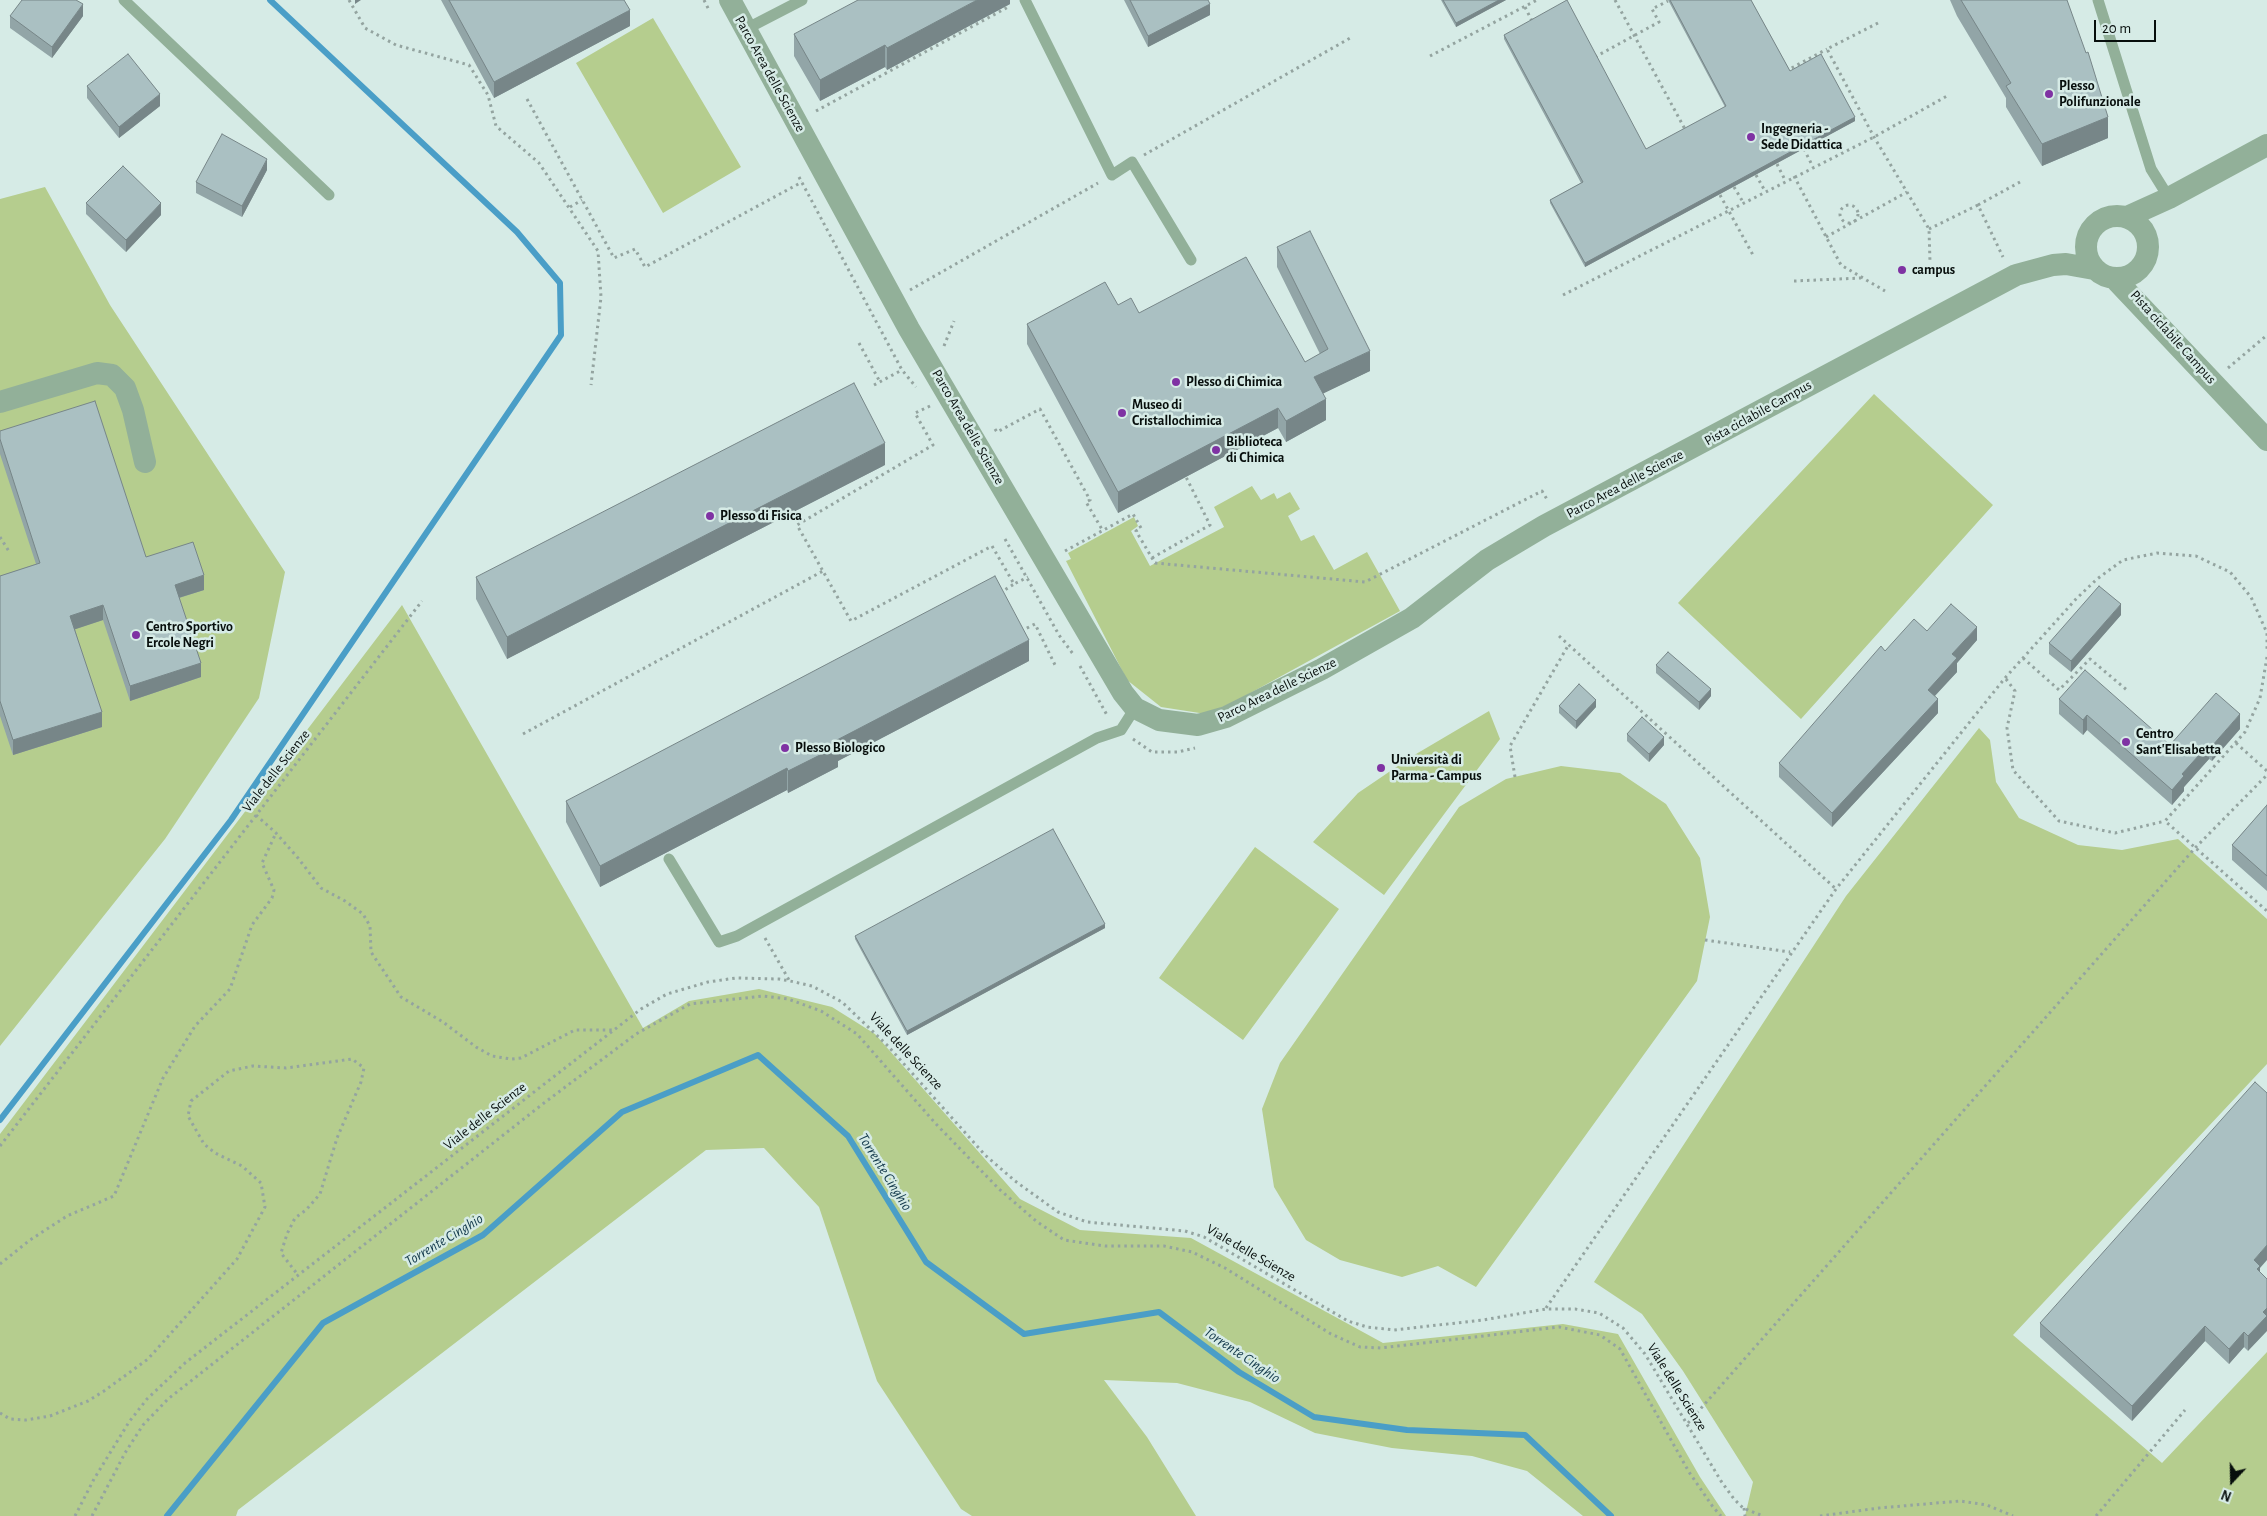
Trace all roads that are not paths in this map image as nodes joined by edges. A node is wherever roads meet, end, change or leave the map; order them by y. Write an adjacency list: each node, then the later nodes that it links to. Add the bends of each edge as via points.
1 (124, 0): 8 (lane)
2 (730, 0): 6 (street, Parco Area delle Scienze)
3 (802, 0): 6 (lane)
4 (1025, 0): 13 (lane, via 1112,175 1132,162)
5 (2098, 0): 9 (lane, via 2151,169)
6 (746, 29): 21 (street, Parco Area delle Scienze, via 893,299 1123,693)
7 (2267, 145): 9 (street)
8 (329, 195)
9 (2169, 198): 10 (street); 11 (street)
10 (2127, 217): 11 (street, via 2142,228); 12 (street, via 2109,217 2100,221 2088,235)
11 (2147, 238): 14 (street, via 2147,253)
12 (2086, 244): 15 (street, via 2086,253); 16 (street, Parco Area delle Scienze, via 2038,258)
13 (1190, 260)
14 (2141, 267): 15 (street, via 2129,276); 17 (street)
15 (2104, 274): 16 (street, Parco Area delle Scienze, via 2066,264); 17 (street)
16 (2014, 276): 21 (street, Parco Area delle Scienze, via 1544,526 1487,560 1412,618 1369,644 1226,718 1198,725 1180,724 1158,720)
17 (2151, 319): 19 (street)
18 (0, 402): 20 (street, via 97,373 112,375 125,388)
19 (2267, 440)
20 (145, 462)
21 (1135, 708): 22 (lane, via 1121,730 1097,738 737,936 719,942)
22 (670, 859)

